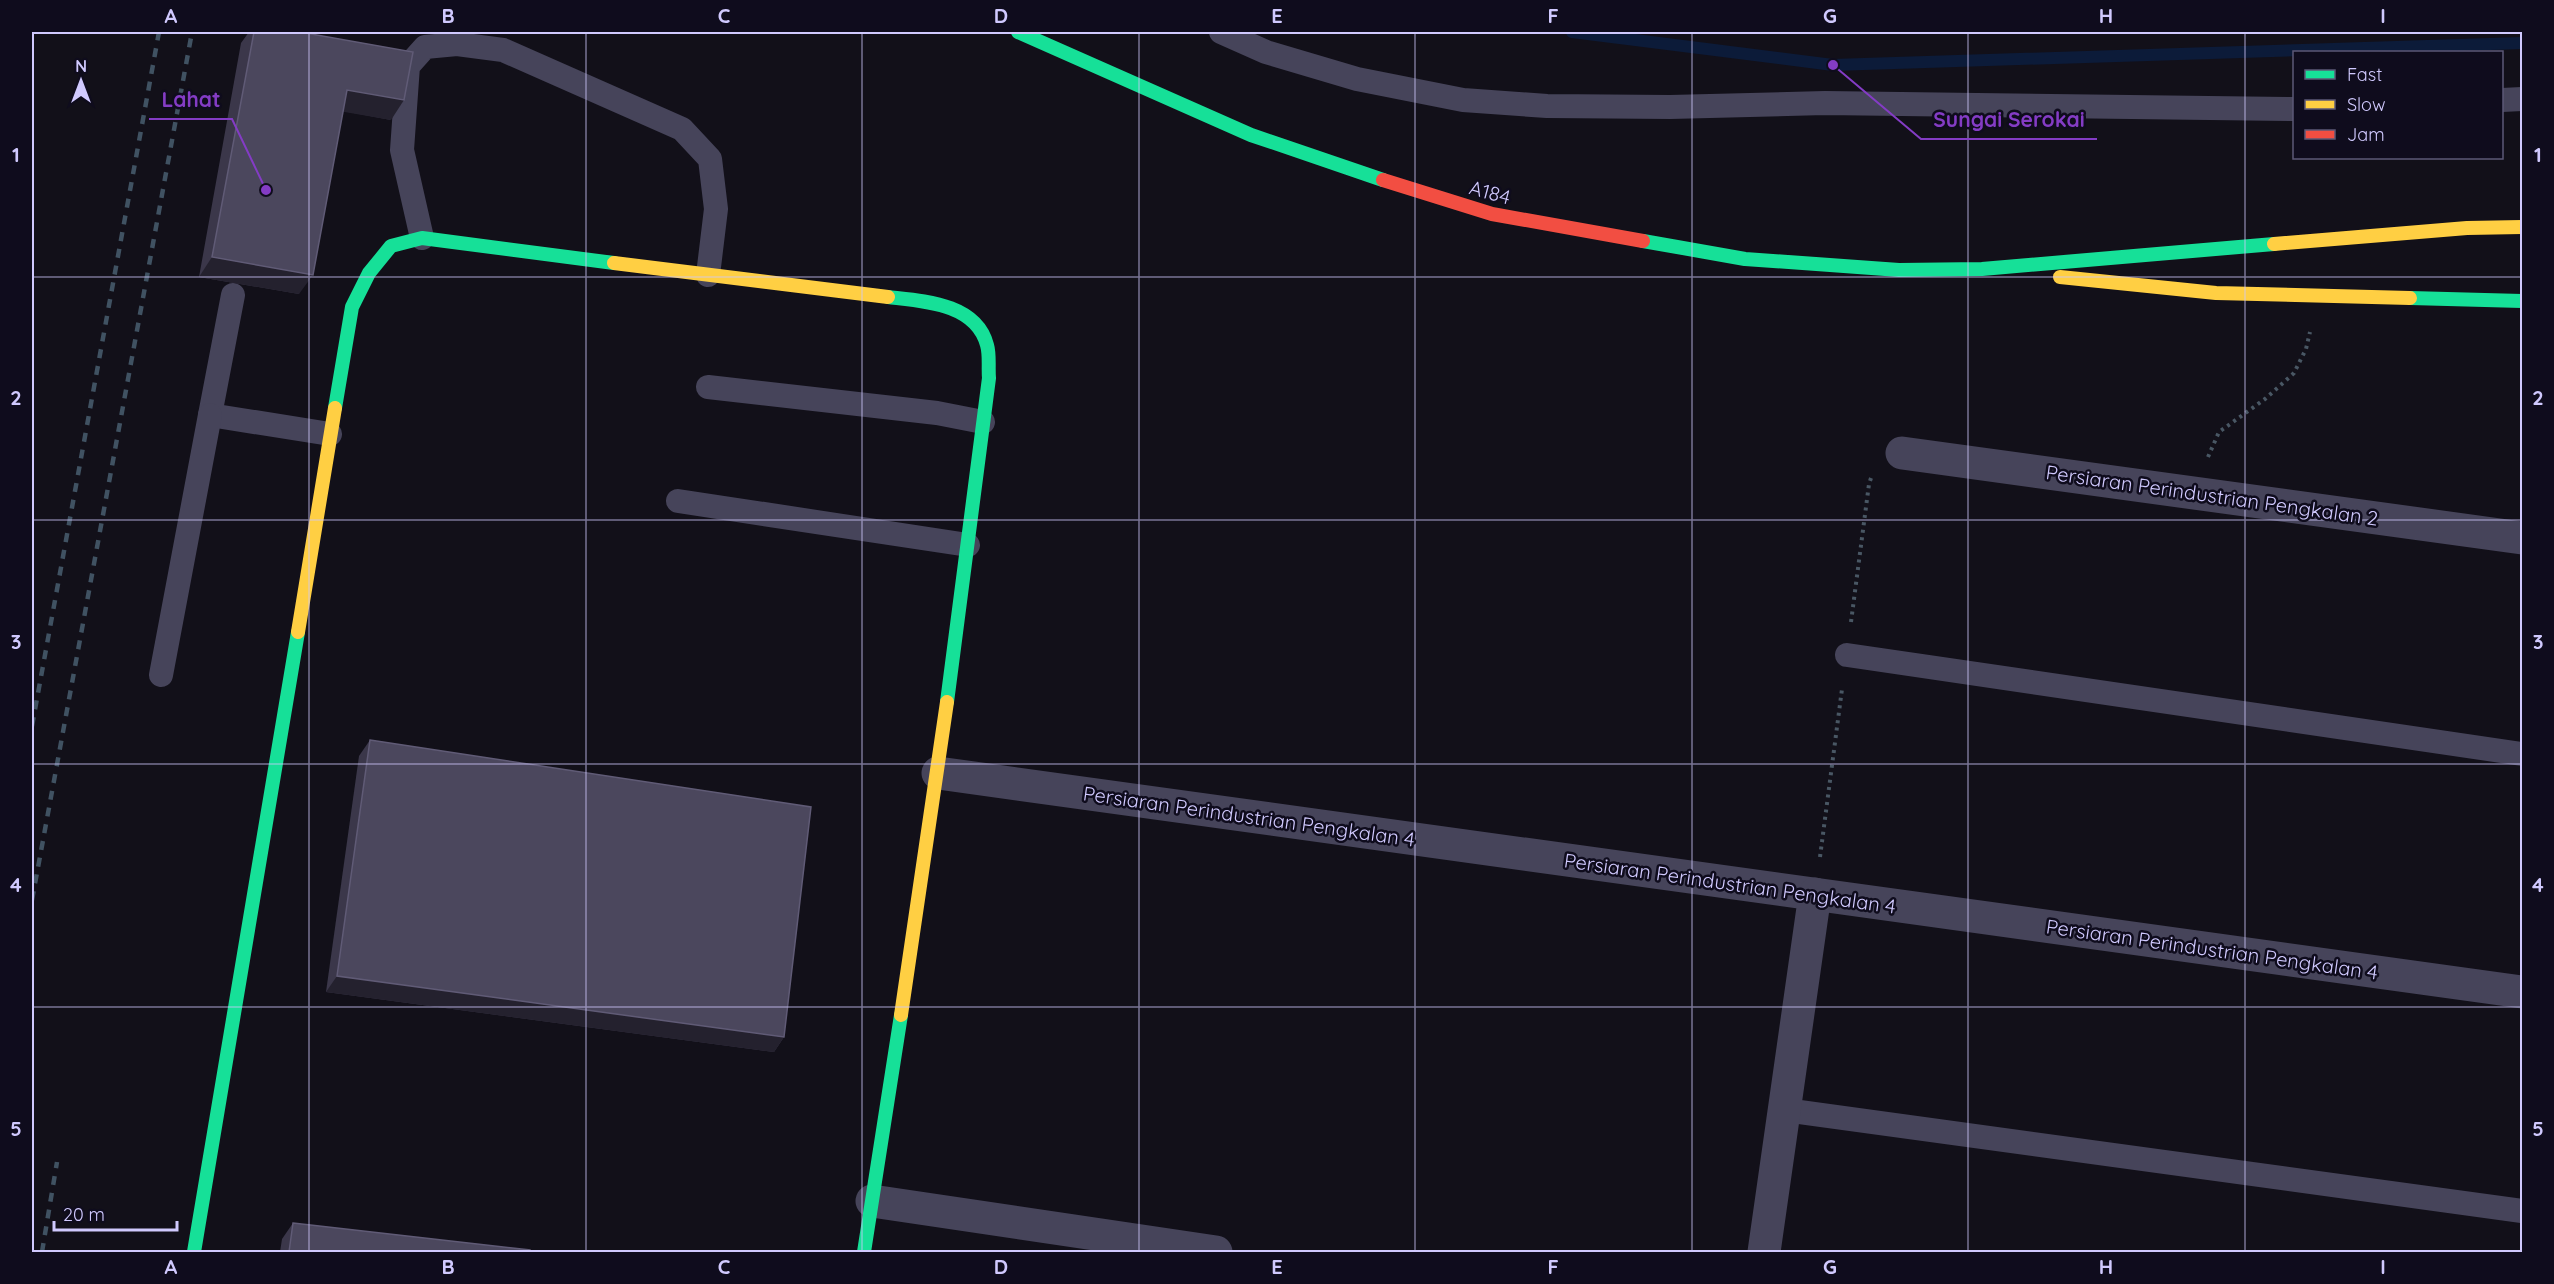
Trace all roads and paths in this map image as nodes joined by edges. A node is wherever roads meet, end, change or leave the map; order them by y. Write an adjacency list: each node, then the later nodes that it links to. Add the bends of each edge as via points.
1 (1018, 32): 8 (street, A184, via 1251,135 1492,214 1745,259 1899,270)
2 (1221, 32): 5 (lane, via 1266,52 1357,79 1463,100 1547,106 1825,103)
3 (2523, 99): 4 (lane)
4 (2503, 100)
5 (2293, 109)
6 (2523, 227): 8 (street, via 2455,229)
7 (422, 238): 9 (street); 9 (lane, via 402,150 408,66 425,47 457,44 503,50 682,129 710,159 717,209); 16 (street, via 391,246 369,273 352,307)
8 (1982, 269): 11 (street, via 2216,293)
9 (708, 276): 15 (street, via 938,303 972,320 987,344 989,378)
10 (232, 295): 14 (lane)
11 (2318, 296): 12 (street); 18 (path, via 2306,349 2294,373 2219,432 2207,460)
12 (2523, 301)
13 (708, 387): 15 (lane, via 937,413)
14 (210, 415): 16 (lane); 23 (lane)
15 (982, 422): 21 (street)
16 (330, 434): 31 (street)
17 (1902, 453): 18 (street, Persiaran Perindustrian Pengkalan 2)
18 (2201, 494): 20 (street, Persiaran Perindustrian Pengkalan 2)
19 (678, 501): 21 (lane)
20 (2523, 538)
21 (968, 545): 25 (street)
22 (1846, 655): 24 (lane)
23 (161, 675)
24 (2523, 754)
25 (938, 773): 26 (street, Persiaran Perindustrian Pengkalan 4); 29 (street)
26 (1815, 894): 27 (street, Persiaran Perindustrian Pengkalan 4); 28 (street)
27 (2523, 992)
28 (1785, 1110): 30 (lane); 34 (street)
29 (872, 1201): 32 (street); 33 (street)
30 (2523, 1211)
31 (194, 1252)
32 (864, 1252)
33 (1216, 1252)
34 (1764, 1252)

